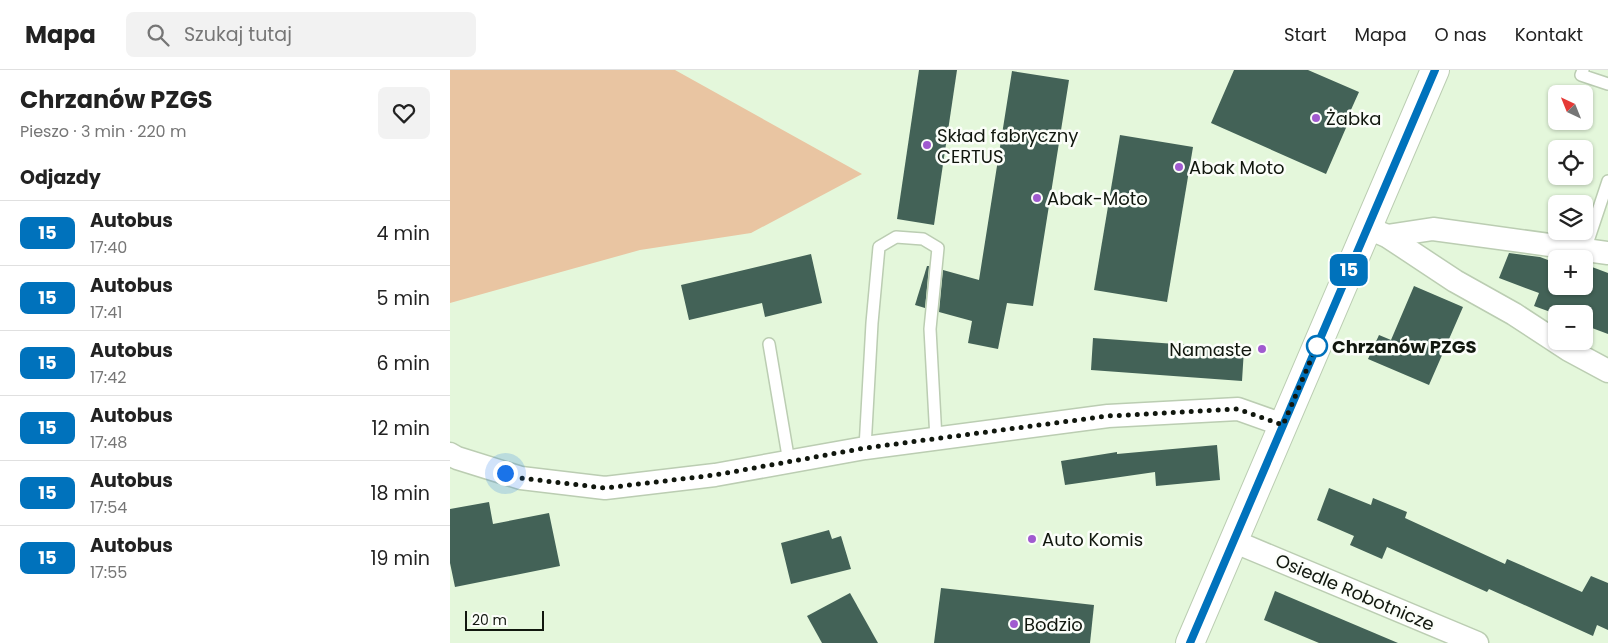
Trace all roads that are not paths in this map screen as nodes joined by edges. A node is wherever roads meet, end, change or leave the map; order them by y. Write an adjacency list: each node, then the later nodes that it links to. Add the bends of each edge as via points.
1 (1435, 70): 5 (street)
2 (1582, 70): 3 (lane, via 1581,75)
3 (1608, 84)
4 (1608, 181): 6 (lane)
5 (1378, 232): 6 (street, via 1433,229); 10 (street); 11 (street)
6 (1585, 250)
7 (1593, 251): 8 (street)
8 (1608, 253)
9 (769, 344): 15 (lane)
10 (1608, 371)
11 (1283, 425): 12 (street, via 1238,409 1108,416); 16 (street)
12 (936, 439): 13 (street); 13 (lane, via 930,329 938,248 923,239 896,237 879,247)
13 (865, 448): 15 (street)
14 (450, 454): 15 (street, via 520,478 605,488 715,475)
15 (789, 462)
16 (1233, 541): 17 (street); 18 (street, Osiedle Robotnicze)
17 (1190, 643)
18 (1477, 643)

